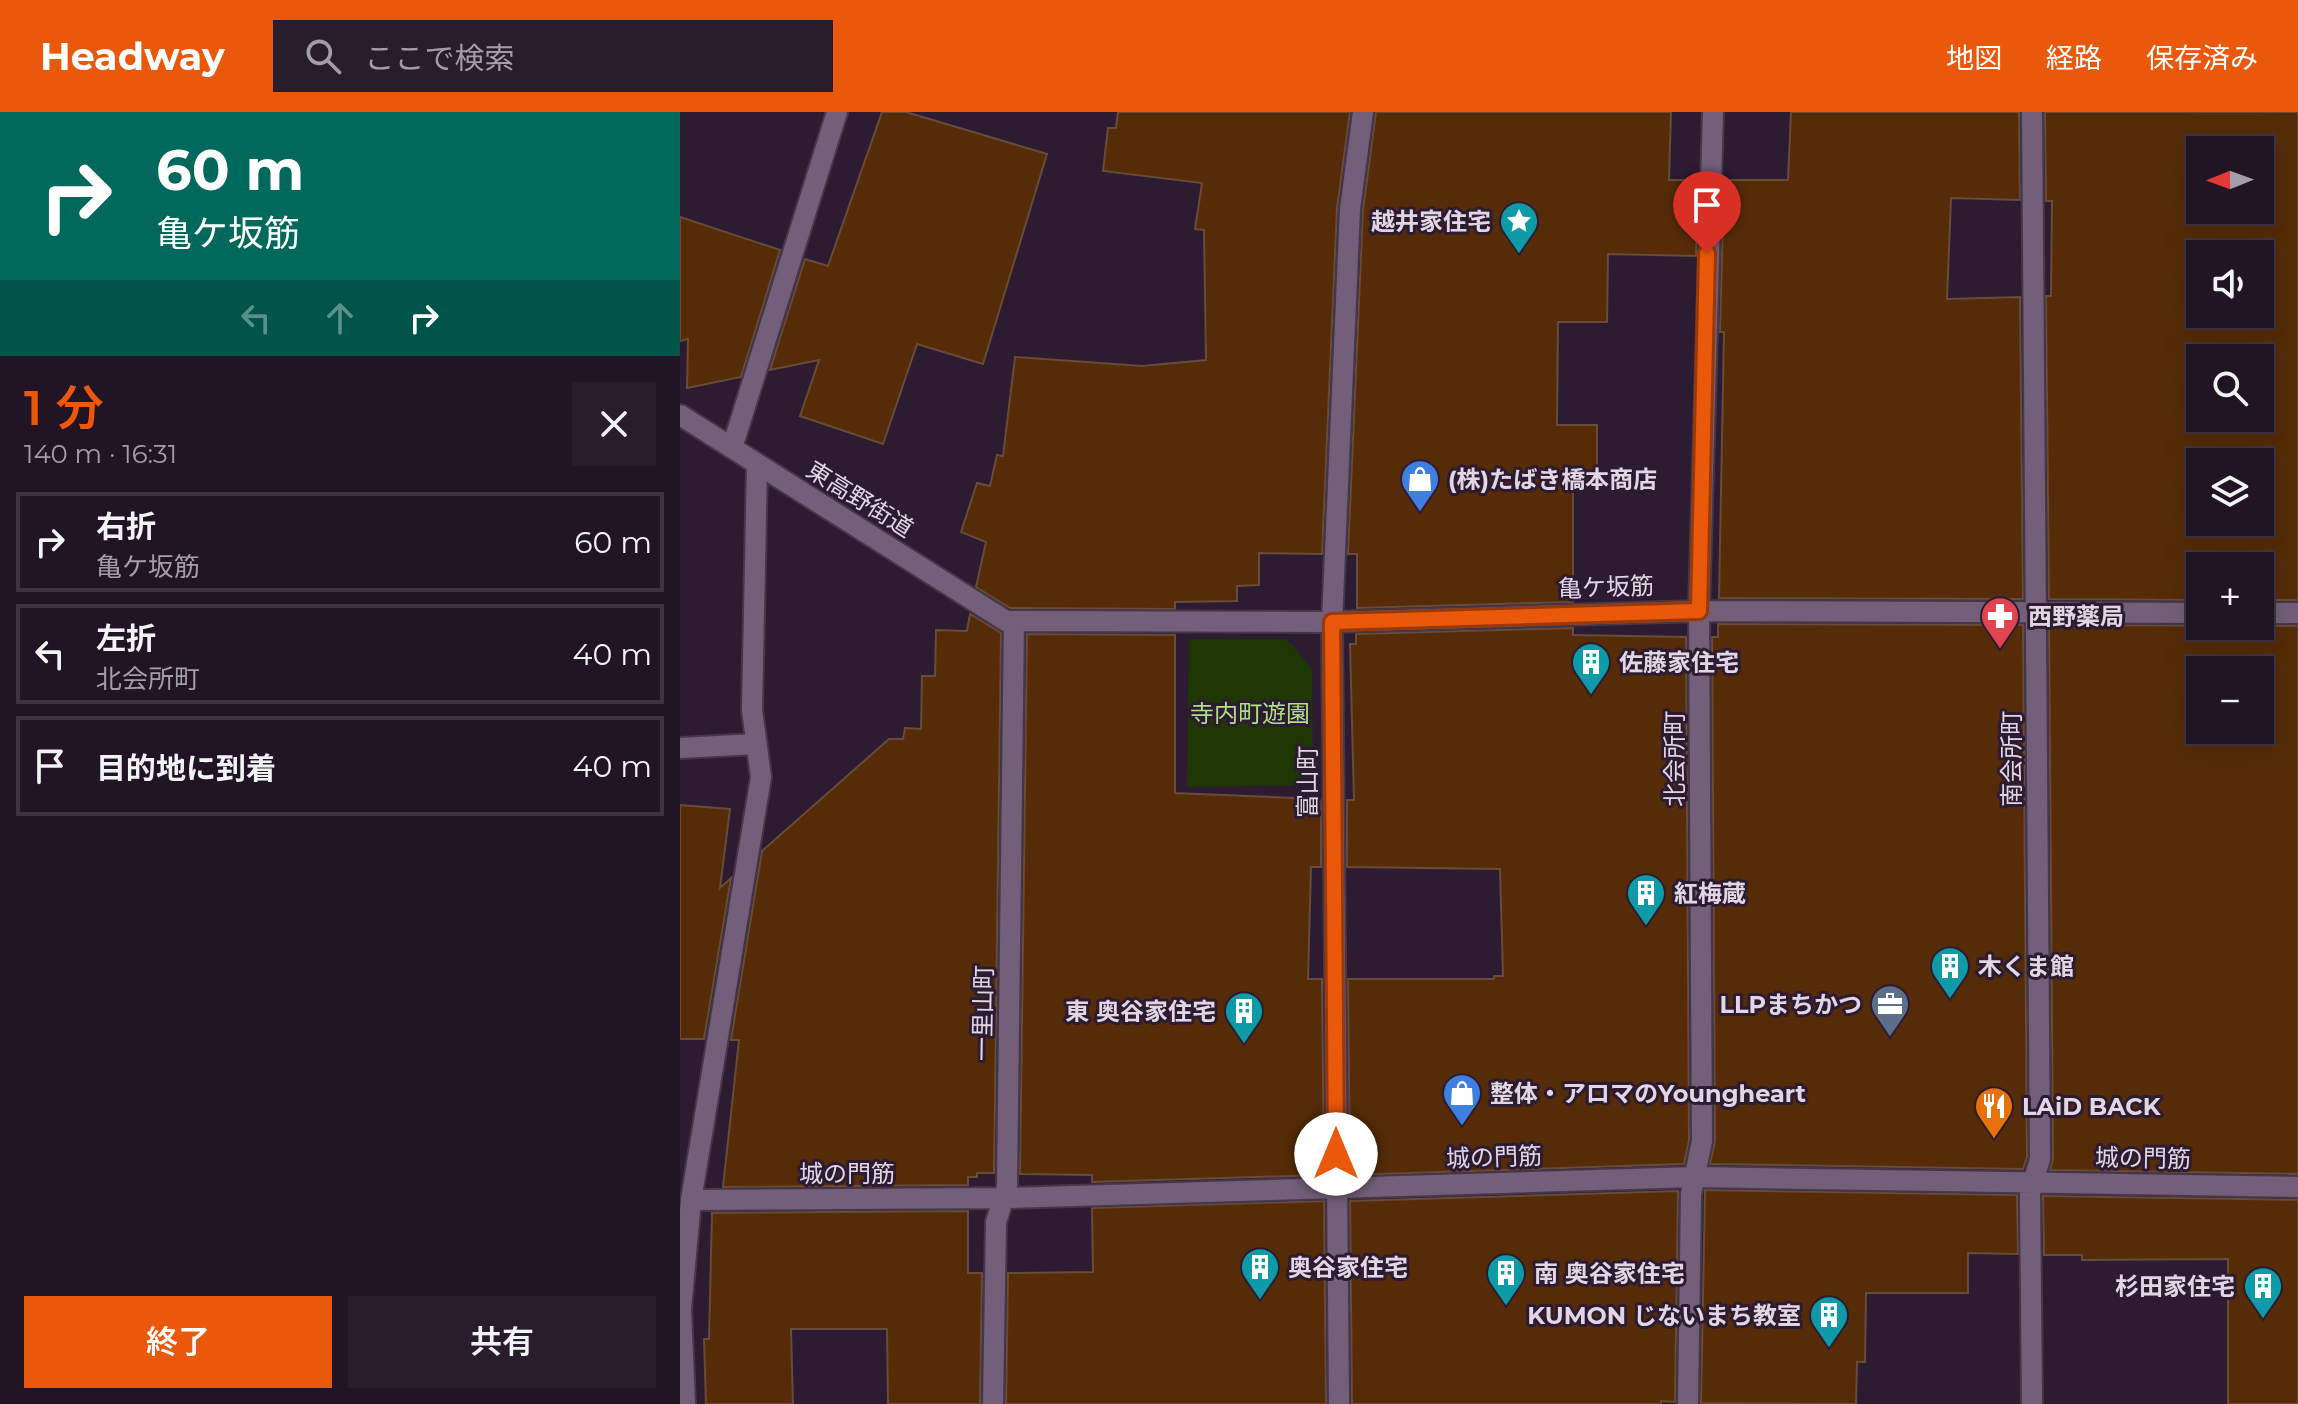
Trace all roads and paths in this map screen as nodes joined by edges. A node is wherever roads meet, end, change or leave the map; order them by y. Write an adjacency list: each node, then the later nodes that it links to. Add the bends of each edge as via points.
1 (837, 112): 6 (street)
2 (1363, 112): 14 (street, 富山町, via 1350,209)
3 (1713, 112): 8 (street, 北会所町)
4 (2032, 112): 9 (street, 南会所町)
5 (680, 415): 6 (street, 東高野街道)
6 (732, 448): 7 (street, 東高野街道)
7 (757, 465): 13 (street, 東高野街道, via 1006,621); 15 (street, via 752,710)
8 (1699, 611): 9 (street, 亀ケ坂筋); 14 (street, 亀ケ坂筋); 17 (street, 北会所町, via 1702,1141)
9 (2036, 612): 10 (street, 亀ケ坂筋); 18 (street, 南会所町, via 2040,1159)
10 (2186, 613)
11 (2274, 613): 12 (street)
12 (2298, 613)
13 (1014, 621): 14 (street, 亀ケ坂筋); 21 (street, 一里山町)
14 (1332, 622): 20 (street, 富山町)
15 (756, 744): 16 (street); 22 (street, via 761,777)
16 (680, 748)
17 (1695, 1177): 18 (street, 城の門筋); 20 (street, 城の門筋); 26 (street, 北会所町)
18 (2033, 1182): 19 (street, 城の門筋); 27 (street, 南会所町)
19 (2298, 1187)
20 (1336, 1188): 21 (street, 城の門筋); 25 (street, 富山町)
21 (1003, 1198): 22 (street, 城の門筋); 24 (street, 一里山町, via 996,1222)
22 (691, 1200): 23 (street, via 681,1309)
23 (685, 1404)
24 (993, 1404)
25 (1339, 1404)
26 (1688, 1404)
27 (2032, 1404)

